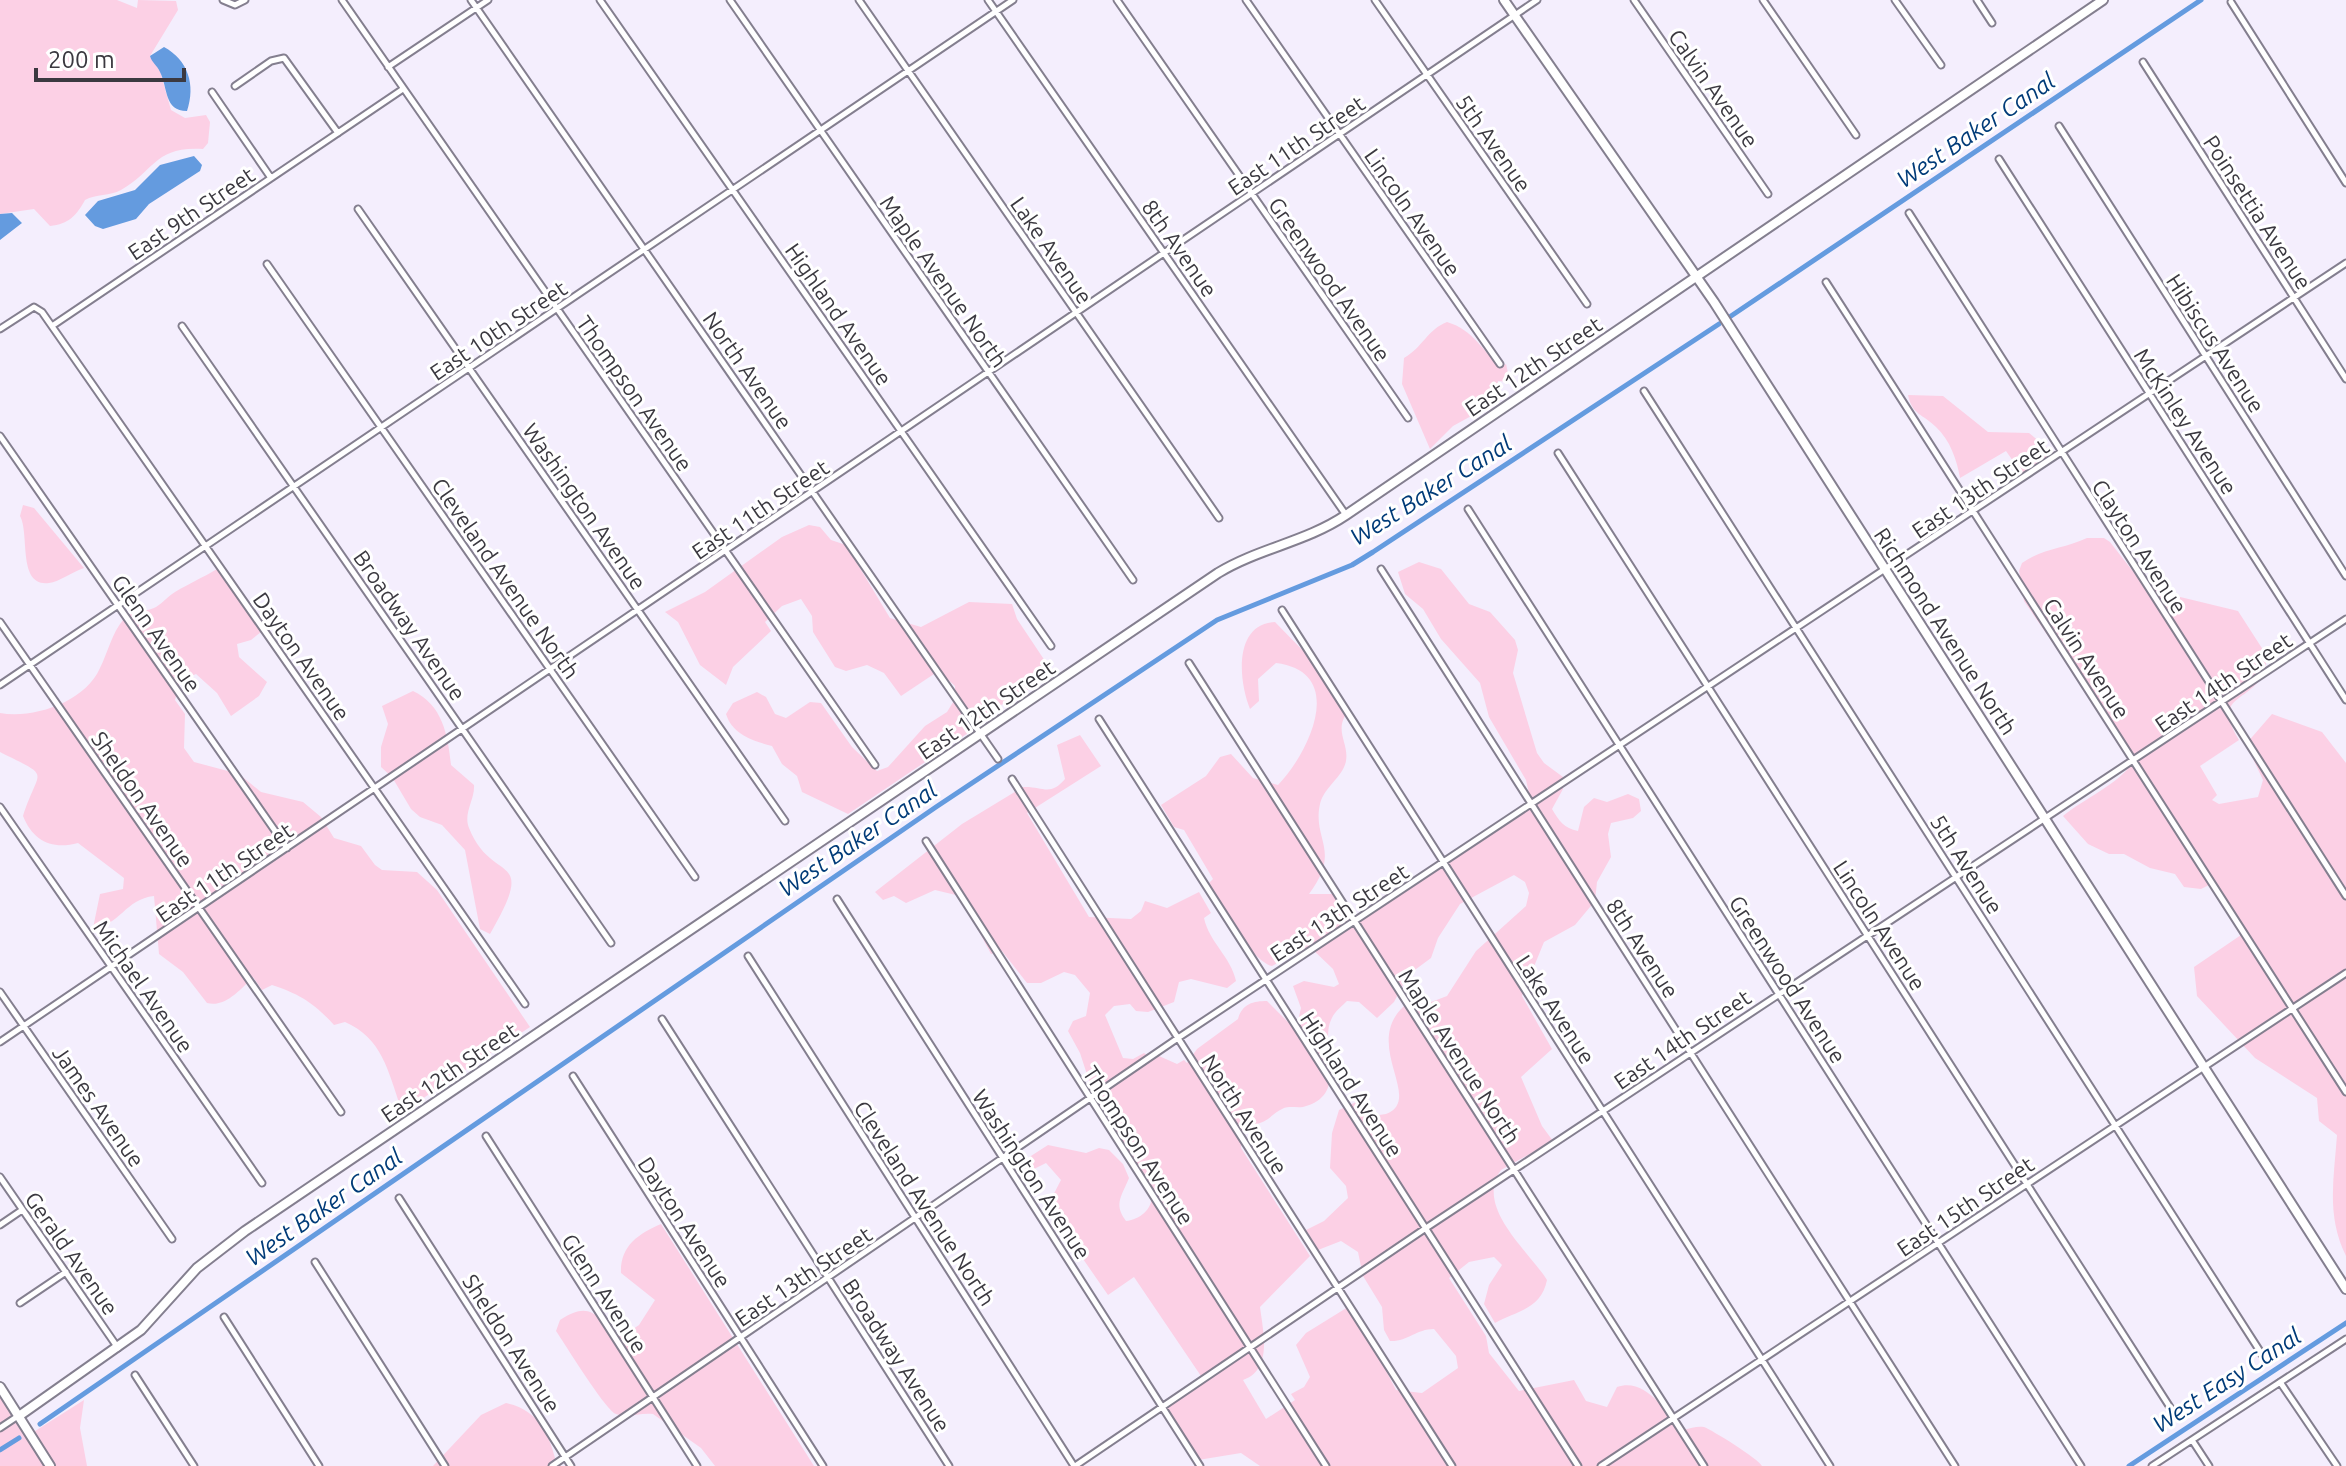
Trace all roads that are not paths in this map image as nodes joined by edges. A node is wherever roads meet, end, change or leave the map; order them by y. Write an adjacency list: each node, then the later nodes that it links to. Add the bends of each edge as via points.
1 (223, 0): 2 (street, via 235,5)
2 (245, 0)
3 (342, 0): 28 (street, Thompson Avenue)
4 (471, 0): 22 (street, North Avenue)
5 (488, 0): 22 (street)
6 (600, 0): 42 (street, Highland Avenue)
7 (730, 0): 35 (street, Maple Avenue North)
8 (859, 0): 29 (street, Lake Avenue)
9 (988, 0): 23 (street, 8th Avenue)
10 (1013, 0): 23 (street, East 10th Street)
11 (1117, 0): 43 (street, Greenwood Avenue)
12 (1246, 0): 37 (street, Lincoln Avenue)
13 (1375, 0): 30 (street, 5th Avenue)
14 (1504, 0): 24 (street, Richmond Avenue North)
15 (1537, 0): 24 (street, East 11th Street)
16 (1634, 0): 44 (street, Calvin Avenue)
17 (1763, 0): 38 (street)
18 (1895, 0): 27 (street)
19 (1977, 0): 25 (street)
20 (2103, 0): 51 (street, East 12th Street)
21 (2231, 2): 41 (street)
22 (476, 8): 28 (street); 47 (street, North Avenue)
23 (996, 12): 29 (street, East 10th Street); 48 (street, 8th Avenue)
24 (1515, 15): 30 (street, East 11th Street); 51 (street, Richmond Avenue North)
25 (1992, 23)
26 (2143, 62): 53 (street, Poinsettia Avenue)
27 (1941, 65)
28 (388, 67): 32 (street, Thompson Avenue)
29 (908, 71): 35 (street, East 10th Street); 56 (street, Lake Avenue)
30 (1427, 75): 37 (street, East 11th Street); 54 (street, 5th Avenue)
31 (235, 86): 36 (street, via 284,58)
32 (403, 89): 36 (street, East 9th Street); 55 (street, Thompson Avenue)
33 (212, 92): 40 (street)
34 (2059, 126): 60 (street, Hibiscus Avenue)
35 (821, 131): 42 (street, East 10th Street); 63 (street, Maple Avenue North)
36 (338, 133): 40 (street, East 9th Street)
37 (1340, 135): 43 (street, East 11th Street); 61 (street, Lincoln Avenue)
38 (1856, 135)
39 (1999, 159): 66 (street, McKinley Avenue)
40 (271, 178): 57 (street, East 9th Street)
41 (2346, 183)
42 (733, 190): 47 (street, East 10th Street); 69 (street, Highland Avenue)
43 (1252, 194): 48 (street, East 11th Street); 67 (street, Greenwood Avenue)
44 (1768, 194)
45 (358, 209): 62 (street, Washington Avenue)
46 (1909, 213): 72 (street, Clayton Avenue)
47 (645, 250): 55 (street, East 10th Street); 74 (street, North Avenue)
48 (1164, 254): 56 (street, East 11th Street); 77 (street, 8th Avenue)
49 (2346, 263): 53 (street, East 13th Street)
50 (267, 264): 68 (street, Cleveland Avenue North)
51 (1697, 276): 77 (street, East 12th Street); 82 (street, Richmond Avenue North)
52 (1826, 282): 76 (street, Calvin Avenue)
53 (2294, 298): 60 (street, East 13th Street); 64 (street, Poinsettia Avenue)
54 (1587, 304)
55 (557, 309): 62 (street, East 10th Street); 80 (street, Thompson Avenue)
56 (1077, 314): 63 (street, East 11th Street); 78 (street, Lake Avenue)
57 (52, 326): 59 (street, via 34,307); 79 (street, Dayton Avenue)
58 (182, 326): 73 (street, Broadway Avenue)
59 (0, 329)
60 (2206, 357): 66 (street, East 13th Street); 83 (street, Hibiscus Avenue)
61 (1500, 364)
62 (469, 369): 68 (street, East 10th Street); 87 (street, Washington Avenue)
63 (989, 373): 69 (street, East 11th Street); 84 (street, Maple Avenue North)
64 (2346, 379)
65 (1644, 391): 90 (street, 5th Avenue)
66 (2150, 394): 72 (street, East 13th Street); 91 (street, McKinley Avenue)
67 (1408, 418)
68 (382, 428): 73 (street, East 10th Street); 95 (street, Cleveland Avenue North)
69 (901, 432): 74 (street, East 11th Street); 92 (street, Highland Avenue)
70 (0, 436): 85 (street, Glenn Avenue)
71 (1558, 453): 97 (street, Lincoln Avenue)
72 (2062, 453): 76 (street, East 13th Street); 99 (street, Clayton Avenue)
73 (294, 487): 79 (street, East 10th Street); 101 (street, Broadway Avenue)
74 (814, 492): 80 (street, East 11th Street); 102 (street, North Avenue)
75 (1468, 509): 103 (street, Greenwood Avenue)
76 (1974, 512): 82 (street, East 13th Street); 105 (street, Calvin Avenue)
77 (1346, 515): 102 (street, East 12th Street, via 1312,534 1237,561)
78 (1219, 518)
79 (206, 547): 85 (street, East 10th Street); 108 (street, Dayton Avenue)
80 (726, 551): 87 (street, East 11th Street); 106 (street, Thompson Avenue)
81 (1381, 569): 109 (street, 8th Avenue)
82 (1885, 570): 90 (street, East 13th Street); 111 (street, Richmond Avenue North)
83 (2346, 576)
84 (1133, 580)
85 (118, 606): 94 (street, East 10th Street); 114 (street, Glenn Avenue)
86 (1282, 610): 115 (street, Lake Avenue)
87 (638, 611): 95 (street, East 11th Street); 112 (street, Washington Avenue)
88 (2346, 619): 91 (street, East 14th Street)
89 (0, 622): 94 (street, Sheldon Avenue)
90 (1797, 629): 97 (street, East 13th Street); 117 (street, 5th Avenue)
91 (2310, 643): 98 (street, McKinley Avenue); 99 (street, East 14th Street)
92 (1051, 646)
93 (1189, 663): 121 (street, Maple Avenue North)
94 (30, 665): 96 (street, East 10th Street); 120 (street, Sheldon Avenue)
95 (551, 670): 101 (street, East 11th Street); 116 (street, Cleveland Avenue North)
96 (0, 685)
97 (1708, 687): 103 (street, East 13th Street); 122 (street, Lincoln Avenue)
98 (2346, 700)
99 (2221, 702): 105 (street, East 14th Street); 118 (street, Clayton Avenue)
100 (1099, 719): 127 (street, Highland Avenue)
101 (463, 729): 108 (street, East 11th Street); 123 (street, Broadway Avenue)
102 (982, 734): 104 (street, North Avenue); 168 (street, East 12th Street, via 234,1238)
103 (1620, 746): 109 (street, East 13th Street); 129 (street, Greenwood Avenue)
104 (998, 759)
105 (2133, 761): 111 (street, East 14th Street); 131 (street, Calvin Avenue)
106 (875, 765)
107 (1012, 779): 134 (street, North Avenue)
108 (375, 789): 114 (street, East 11th Street); 130 (street, Dayton Avenue)
109 (1531, 804): 115 (street, East 13th Street); 136 (street, 8th Avenue)
110 (0, 807): 125 (street, Michael Avenue)
111 (2045, 819): 117 (street, East 14th Street); 137 (street, Richmond Avenue North)
112 (785, 821)
113 (926, 841): 140 (street, Thompson Avenue)
114 (287, 848): 120 (street, East 11th Street)
115 (1443, 863): 121 (street, East 13th Street); 141 (street, Lake Avenue)
116 (695, 877)
117 (1956, 877): 122 (street, East 14th Street); 143 (street, 5th Avenue)
118 (2346, 896)
119 (837, 899): 145 (street, Washington Avenue)
120 (199, 907): 125 (street, East 11th Street); 142 (street, Sheldon Avenue)
121 (1355, 921): 127 (street, East 13th Street); 146 (street, Maple Avenue North)
122 (1868, 935): 129 (street, East 14th Street); 149 (street, Lincoln Avenue)
123 (611, 943)
124 (748, 956): 152 (street, Cleveland Avenue North)
125 (111, 967): 133 (street, East 11th Street); 148 (street, Michael Avenue)
126 (2346, 973): 131 (street, East 15th Street)
127 (1266, 980): 134 (street, East 13th Street); 154 (street, Highland Avenue)
128 (0, 992): 133 (street, James Avenue)
129 (1779, 994): 136 (street, East 14th Street); 156 (street, Greenwood Avenue)
130 (525, 1004)
131 (2292, 1009): 137 (street, East 15th Street); 139 (street, Calvin Avenue)
132 (662, 1019): 159 (street, Broadway Avenue)
133 (23, 1026): 135 (street, East 11th Street); 155 (street, James Avenue)
134 (1178, 1038): 140 (street, East 13th Street); 160 (street, North Avenue)
135 (0, 1042)
136 (1691, 1053): 141 (street, East 14th Street); 162 (street, 8th Avenue)
137 (2204, 1067): 143 (street, East 15th Street); 161 (street, Richmond Avenue North)
138 (573, 1076): 165 (street, Dayton Avenue)
139 (2346, 1092)
140 (1090, 1098): 145 (street, East 13th Street); 167 (street, Thompson Avenue)
141 (1602, 1111): 146 (street, East 14th Street); 170 (street, Lake Avenue)
142 (341, 1112)
143 (2116, 1126): 149 (street, East 15th Street); 169 (street, 5th Avenue)
144 (486, 1136): 174 (street, Glenn Avenue)
145 (1003, 1158): 152 (street, East 13th Street); 175 (street, Washington Avenue)
146 (1514, 1170): 154 (street, East 14th Street); 178 (street, Maple Avenue North)
147 (0, 1177): 151 (street, Gerald Avenue)
148 (262, 1183)
149 (2027, 1184): 156 (street, East 15th Street); 176 (street, Lincoln Avenue)
150 (399, 1198): 181 (street, Sheldon Avenue)
151 (22, 1210): 153 (street); 158 (street, Gerald Avenue)
152 (916, 1218): 159 (street, East 13th Street); 191 (street, Cleveland Avenue North)
153 (0, 1225)
154 (1426, 1228): 160 (street, East 14th Street); 195 (street, Highland Avenue)
155 (172, 1239)
156 (1939, 1243): 162 (street, East 15th Street); 200 (street, Greenwood Avenue)
157 (315, 1262): 185 (street)
158 (66, 1272): 163 (street); 168 (street, Gerald Avenue)
159 (828, 1277): 165 (street, East 13th Street); 190 (street, Broadway Avenue)
160 (1337, 1287): 167 (street, East 14th Street); 194 (street, North Avenue)
161 (2346, 1289)
162 (1850, 1301): 170 (street, East 15th Street); 199 (street, 8th Avenue)
163 (20, 1303)
164 (224, 1317): 184 (street)
165 (740, 1338): 174 (street, East 13th Street); 189 (street, Dayton Avenue)
166 (2346, 1339): 172 (street)
167 (1250, 1347): 175 (street, East 14th Street); 193 (street, Thompson Avenue)
168 (118, 1348): 177 (street, East 12th Street)
169 (2263, 1356)
170 (1762, 1360): 178 (street, East 15th Street); 198 (street, Lake Avenue)
171 (135, 1375): 183 (street)
172 (2280, 1382): 180 (street); 203 (street)
173 (0, 1387): 177 (street)
174 (653, 1397): 181 (street, East 13th Street); 188 (street, Glenn Avenue)
175 (1162, 1407): 191 (street, East 14th Street); 192 (street, Washington Avenue)
176 (2175, 1415)
177 (19, 1416): 179 (street, East 12th Street); 182 (street)
178 (1673, 1419): 196 (street, East 15th Street); 197 (street, Maple Avenue North)
179 (0, 1428)
180 (2192, 1440): 201 (street); 202 (street)
181 (565, 1457): 186 (street, East 13th Street); 187 (street, Sheldon Avenue)
182 (50, 1466)
183 (194, 1466)
184 (319, 1466)
185 (445, 1466)
186 (552, 1466)
187 (571, 1466)
188 (697, 1466)
189 (823, 1466)
190 (949, 1466)
191 (1075, 1466)
192 (1200, 1466)
193 (1326, 1466)
194 (1452, 1466)
195 (1578, 1466)
196 (1601, 1466)
197 (1704, 1466)
198 (1830, 1466)
199 (1955, 1466)
200 (2081, 1466)
201 (2152, 1466)
202 (2209, 1466)
203 (2337, 1466)

